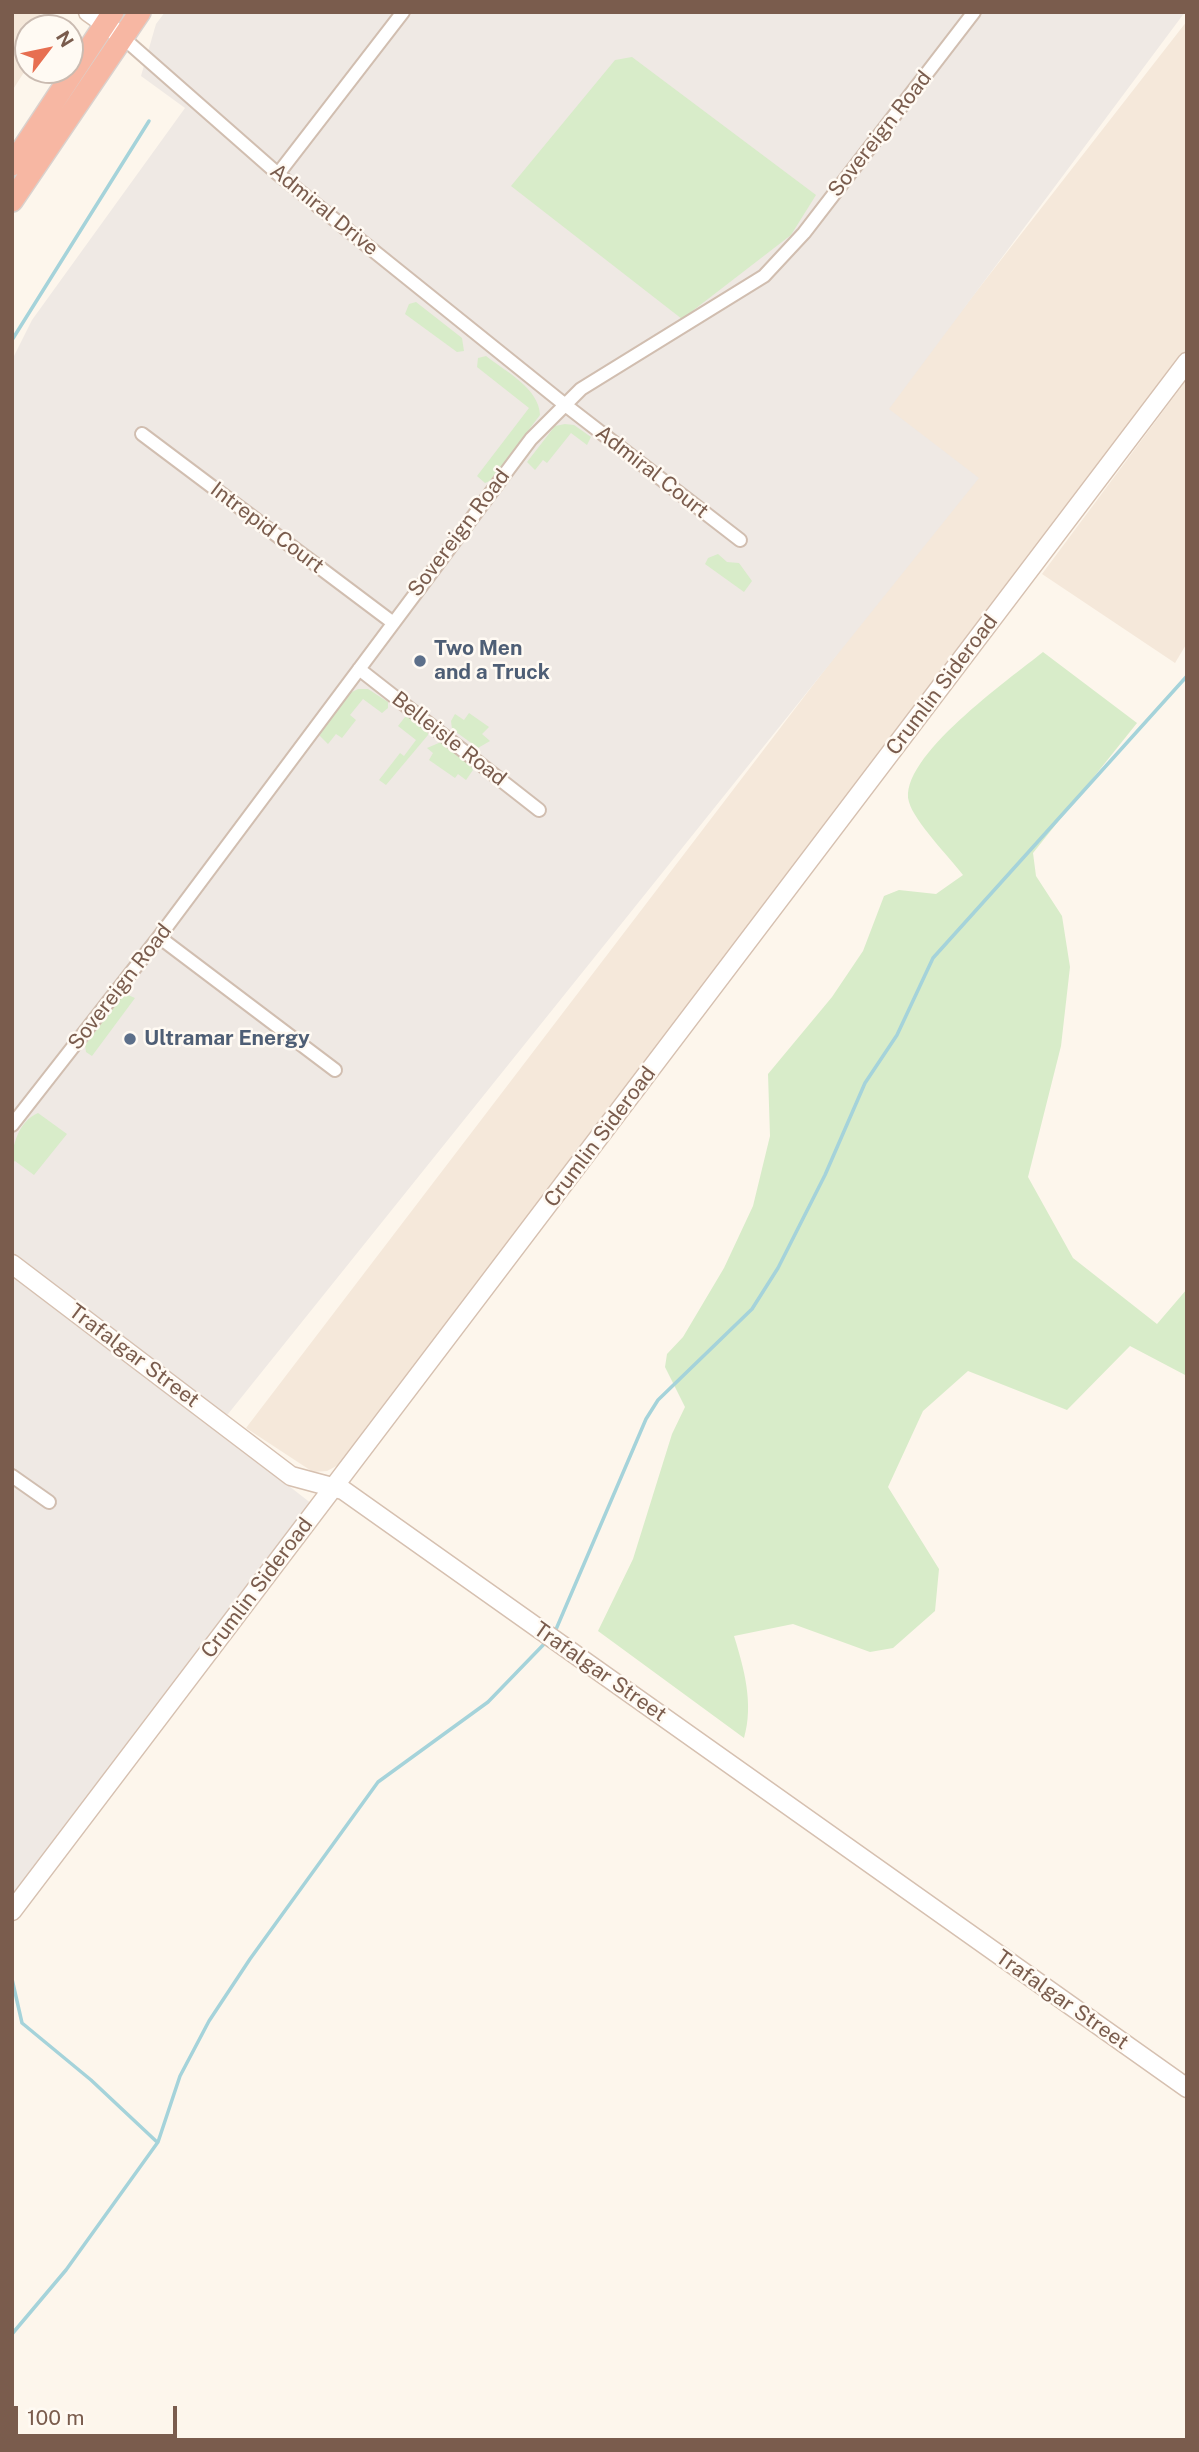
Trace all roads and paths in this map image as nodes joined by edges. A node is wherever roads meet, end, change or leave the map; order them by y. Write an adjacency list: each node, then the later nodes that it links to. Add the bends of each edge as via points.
1 (140, 12): 4 (highway)
2 (403, 12): 6 (street)
3 (974, 12): 9 (street, Sovereign Road, via 804,233 764,276)
4 (107, 21): 5 (highway); 6 (street, Admiral Drive); 7 (highway)
5 (12, 165)
6 (278, 174): 9 (street, Admiral Drive)
7 (12, 201)
8 (1187, 362): 20 (street, Crumlin Sideroad)
9 (564, 404): 11 (street, Admiral Court); 12 (street, Sovereign Road, via 531,439)
10 (142, 434): 12 (street, Intrepid Court)
11 (740, 540)
12 (392, 622): 13 (street, Sovereign Road)
13 (359, 669): 14 (street, Belleisle Road); 15 (street, Sovereign Road)
14 (539, 810)
15 (159, 937): 16 (street); 17 (street, Sovereign Road)
16 (335, 1070)
17 (12, 1125)
18 (12, 1264): 20 (street, Trafalgar Street, via 291,1476)
19 (12, 1476): 21 (street)
20 (334, 1487): 22 (street, Crumlin Sideroad); 23 (street, Trafalgar Street)
21 (49, 1502)
22 (12, 1911)
23 (1187, 2088)

